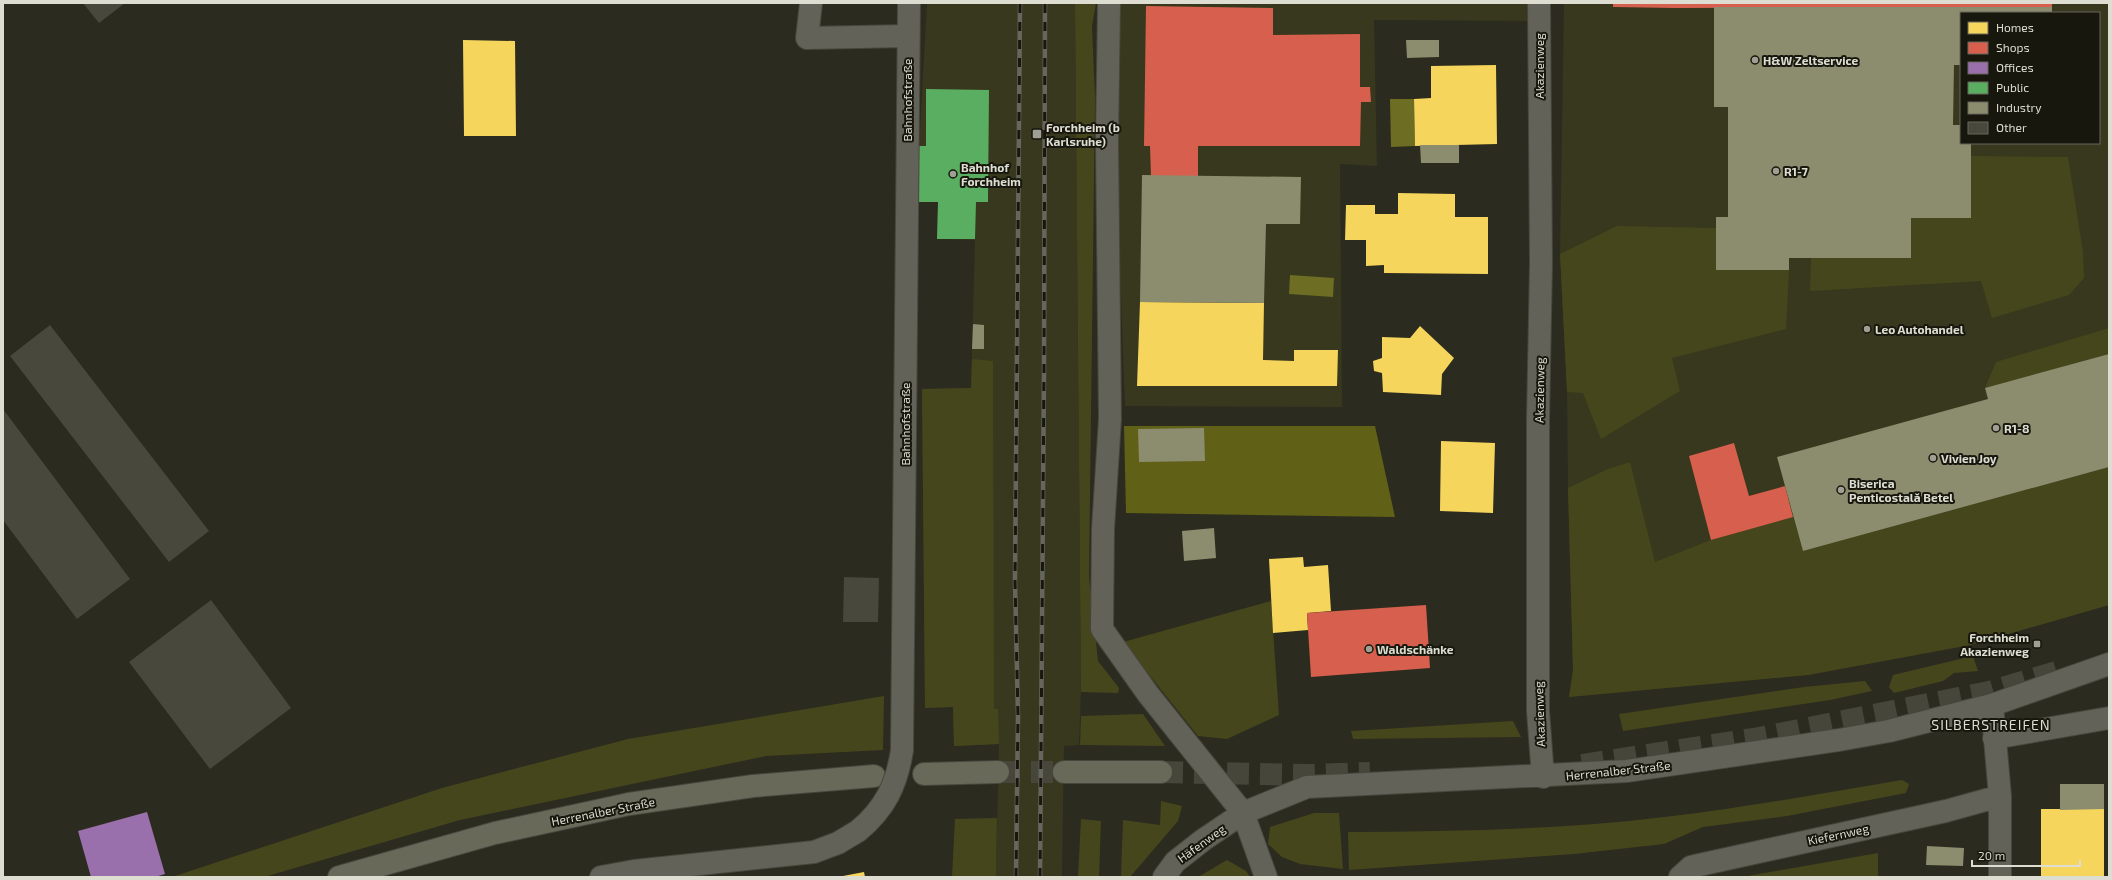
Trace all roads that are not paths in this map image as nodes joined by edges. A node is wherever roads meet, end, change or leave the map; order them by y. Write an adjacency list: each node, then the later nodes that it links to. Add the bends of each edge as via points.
1 (811, 3): 5 (street, via 807,38)
2 (909, 3): 5 (street, Bahnhofstraße)
3 (1110, 3): 17 (street, via 1107,142 1110,419 1103,529 1102,629 1148,694)
4 (1539, 3): 15 (street, Akazienweg, via 1541,264 1538,695)
5 (907, 36): 19 (street, Bahnhofstraße, bridge, via 904,672 902,750 898,776 892,791 871,821 838,844 814,852 634,871)
6 (2109, 664): 7 (street, Herrenalber Straße)
7 (1992, 705): 9 (street); 15 (street, Herrenalber Straße, via 1889,731 1839,740 1627,771)
8 (2109, 718): 9 (street)
9 (1994, 738): 16 (street)
10 (998, 772): 13 (main road)
11 (1064, 772): 12 (main road)
12 (1161, 772)
13 (924, 774)
14 (874, 776): 18 (main road, Herrenalber Straße, via 753,786 629,804 495,833)
15 (1543, 776): 17 (street, Herrenalber Straße, via 1307,787)
16 (2000, 796): 22 (street, Kiefernweg, via 1946,811 1691,867); 23 (street)
17 (1243, 813): 20 (street, Häfenweg, via 1175,862); 21 (street)
18 (339, 877)
19 (601, 877)
20 (1164, 877)
21 (1266, 877)
22 (1680, 877)
23 (2000, 877)

